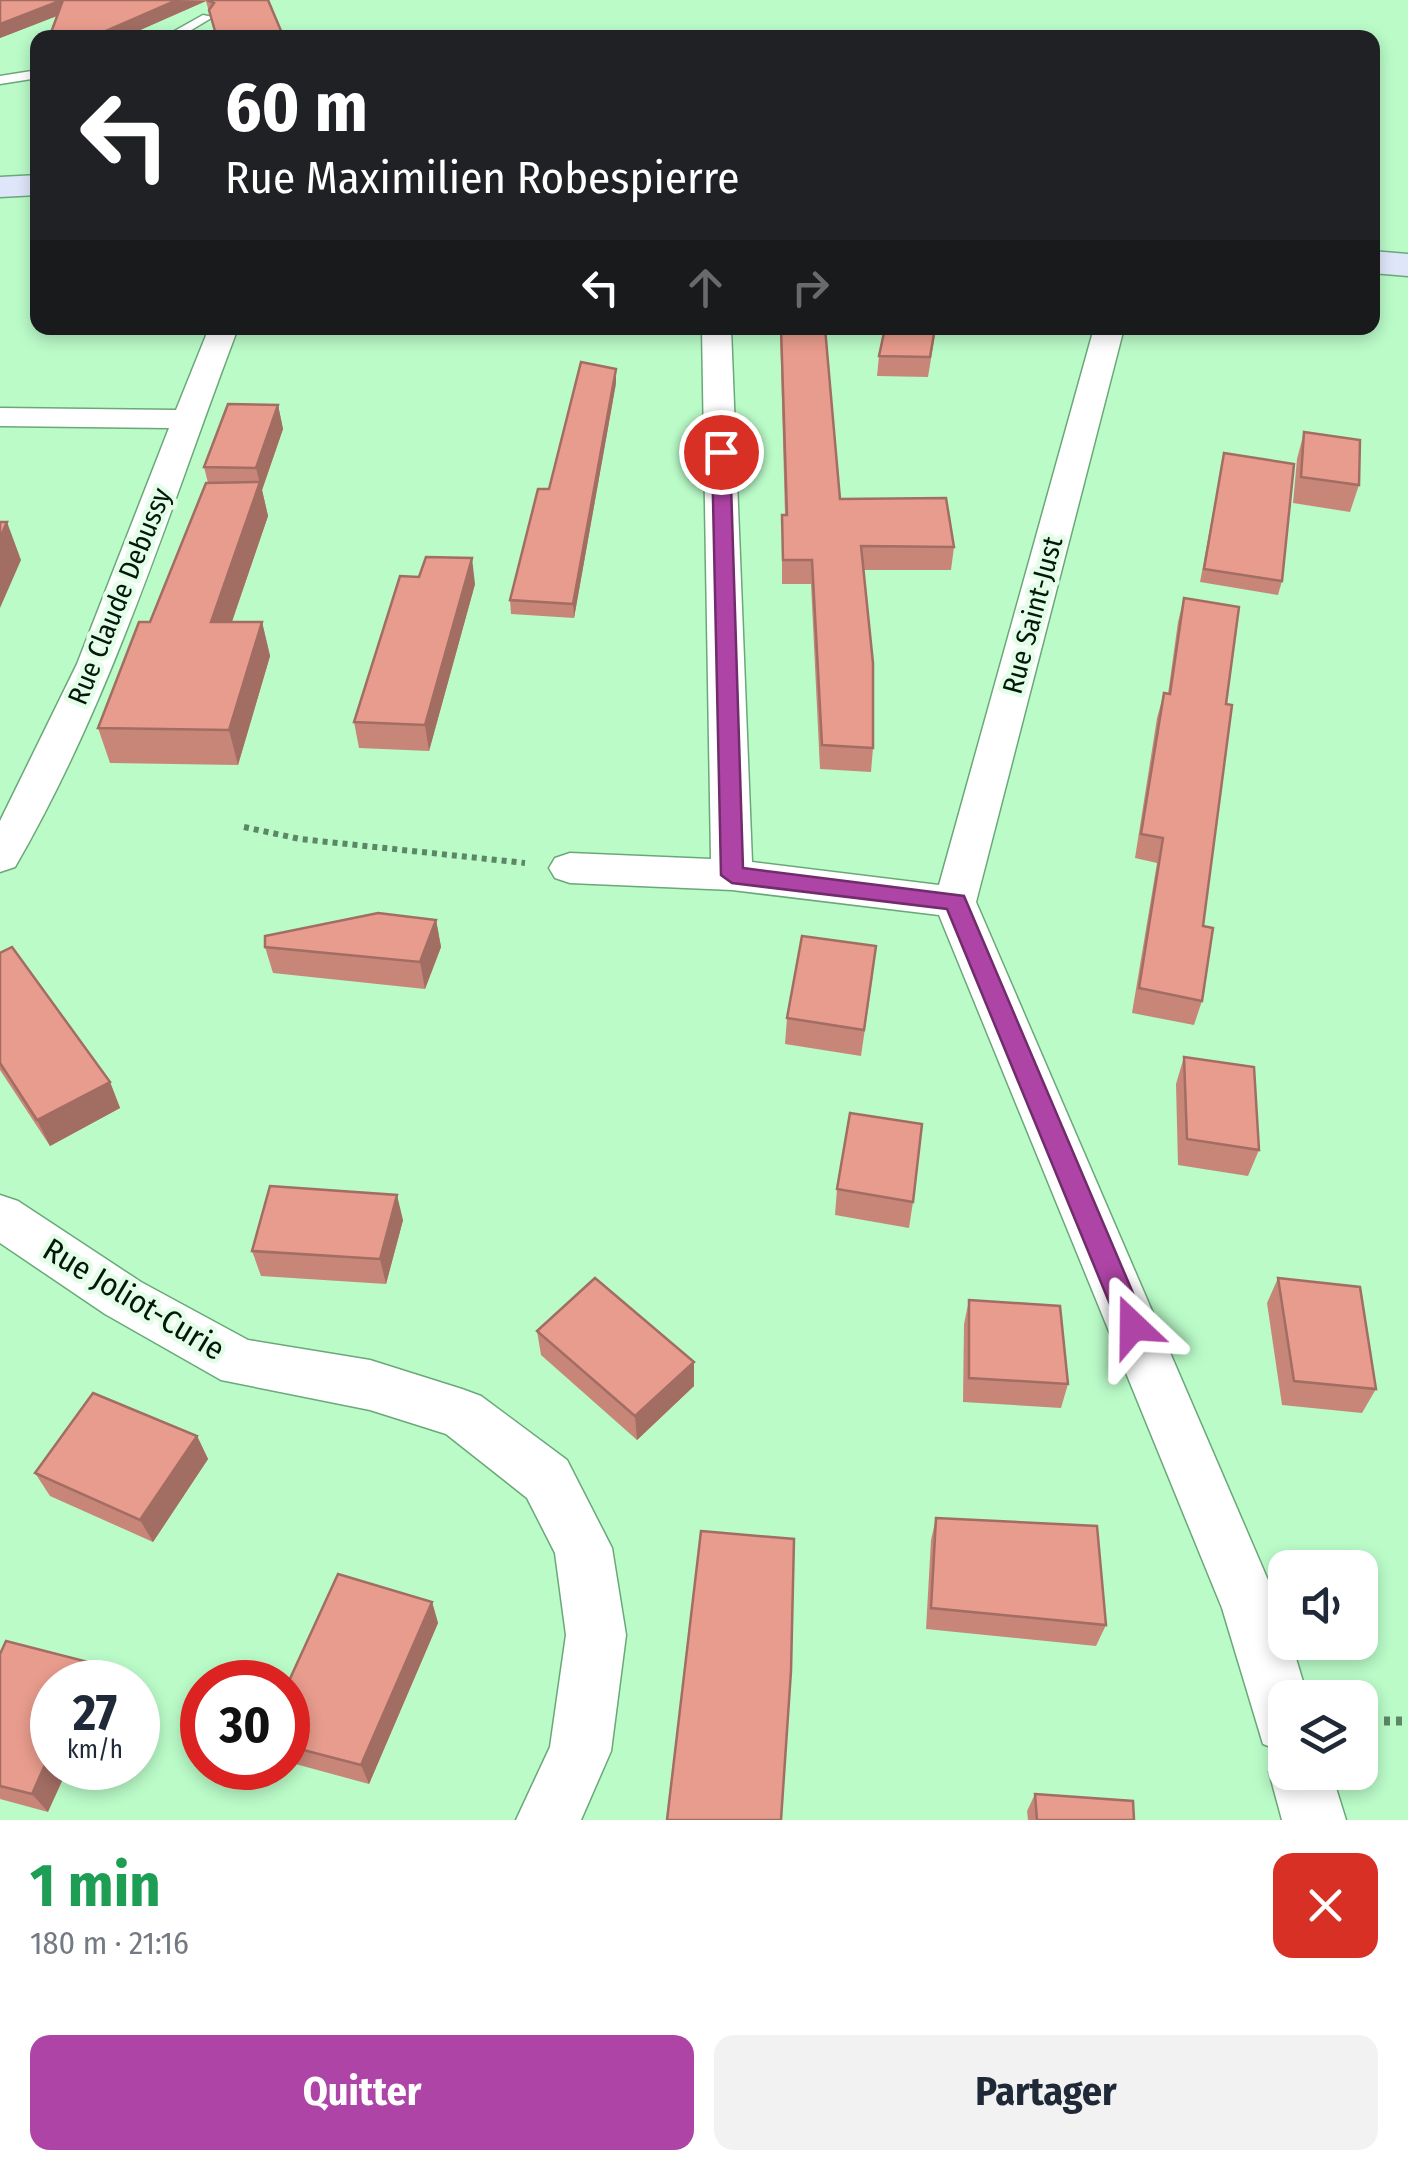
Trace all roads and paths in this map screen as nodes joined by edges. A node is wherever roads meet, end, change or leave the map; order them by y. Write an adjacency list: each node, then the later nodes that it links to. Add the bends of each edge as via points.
1 (207, 17): 2 (lane)
2 (183, 30)
3 (30, 75): 4 (lane)
4 (0, 80)
5 (30, 186): 6 (street)
6 (0, 187)
7 (1380, 263): 8 (street)
8 (1408, 265)
9 (221, 335): 13 (street, Rue Claude Debussy)
10 (716, 335): 17 (street)
11 (1108, 335): 18 (street, Rue Saint-Just)
12 (0, 417): 13 (street)
13 (186, 419): 15 (street, Rue Claude Debussy, via 96,664)
14 (244, 828): 16 (path)
15 (0, 857)
16 (570, 868): 17 (street)
17 (732, 875): 18 (street)
18 (956, 902): 20 (street, via 1252,1608)
19 (0, 1216): 24 (street, Rue Joliot-Curie, via 122,1298 240,1363 370,1385 462,1414 547,1478 583,1548 596,1635 580,1752)
20 (1273, 1680)
21 (1378, 1721): 22 (path)
22 (1408, 1721)
23 (1305, 1790): 25 (street)
24 (548, 1820)
25 (1314, 1820)

